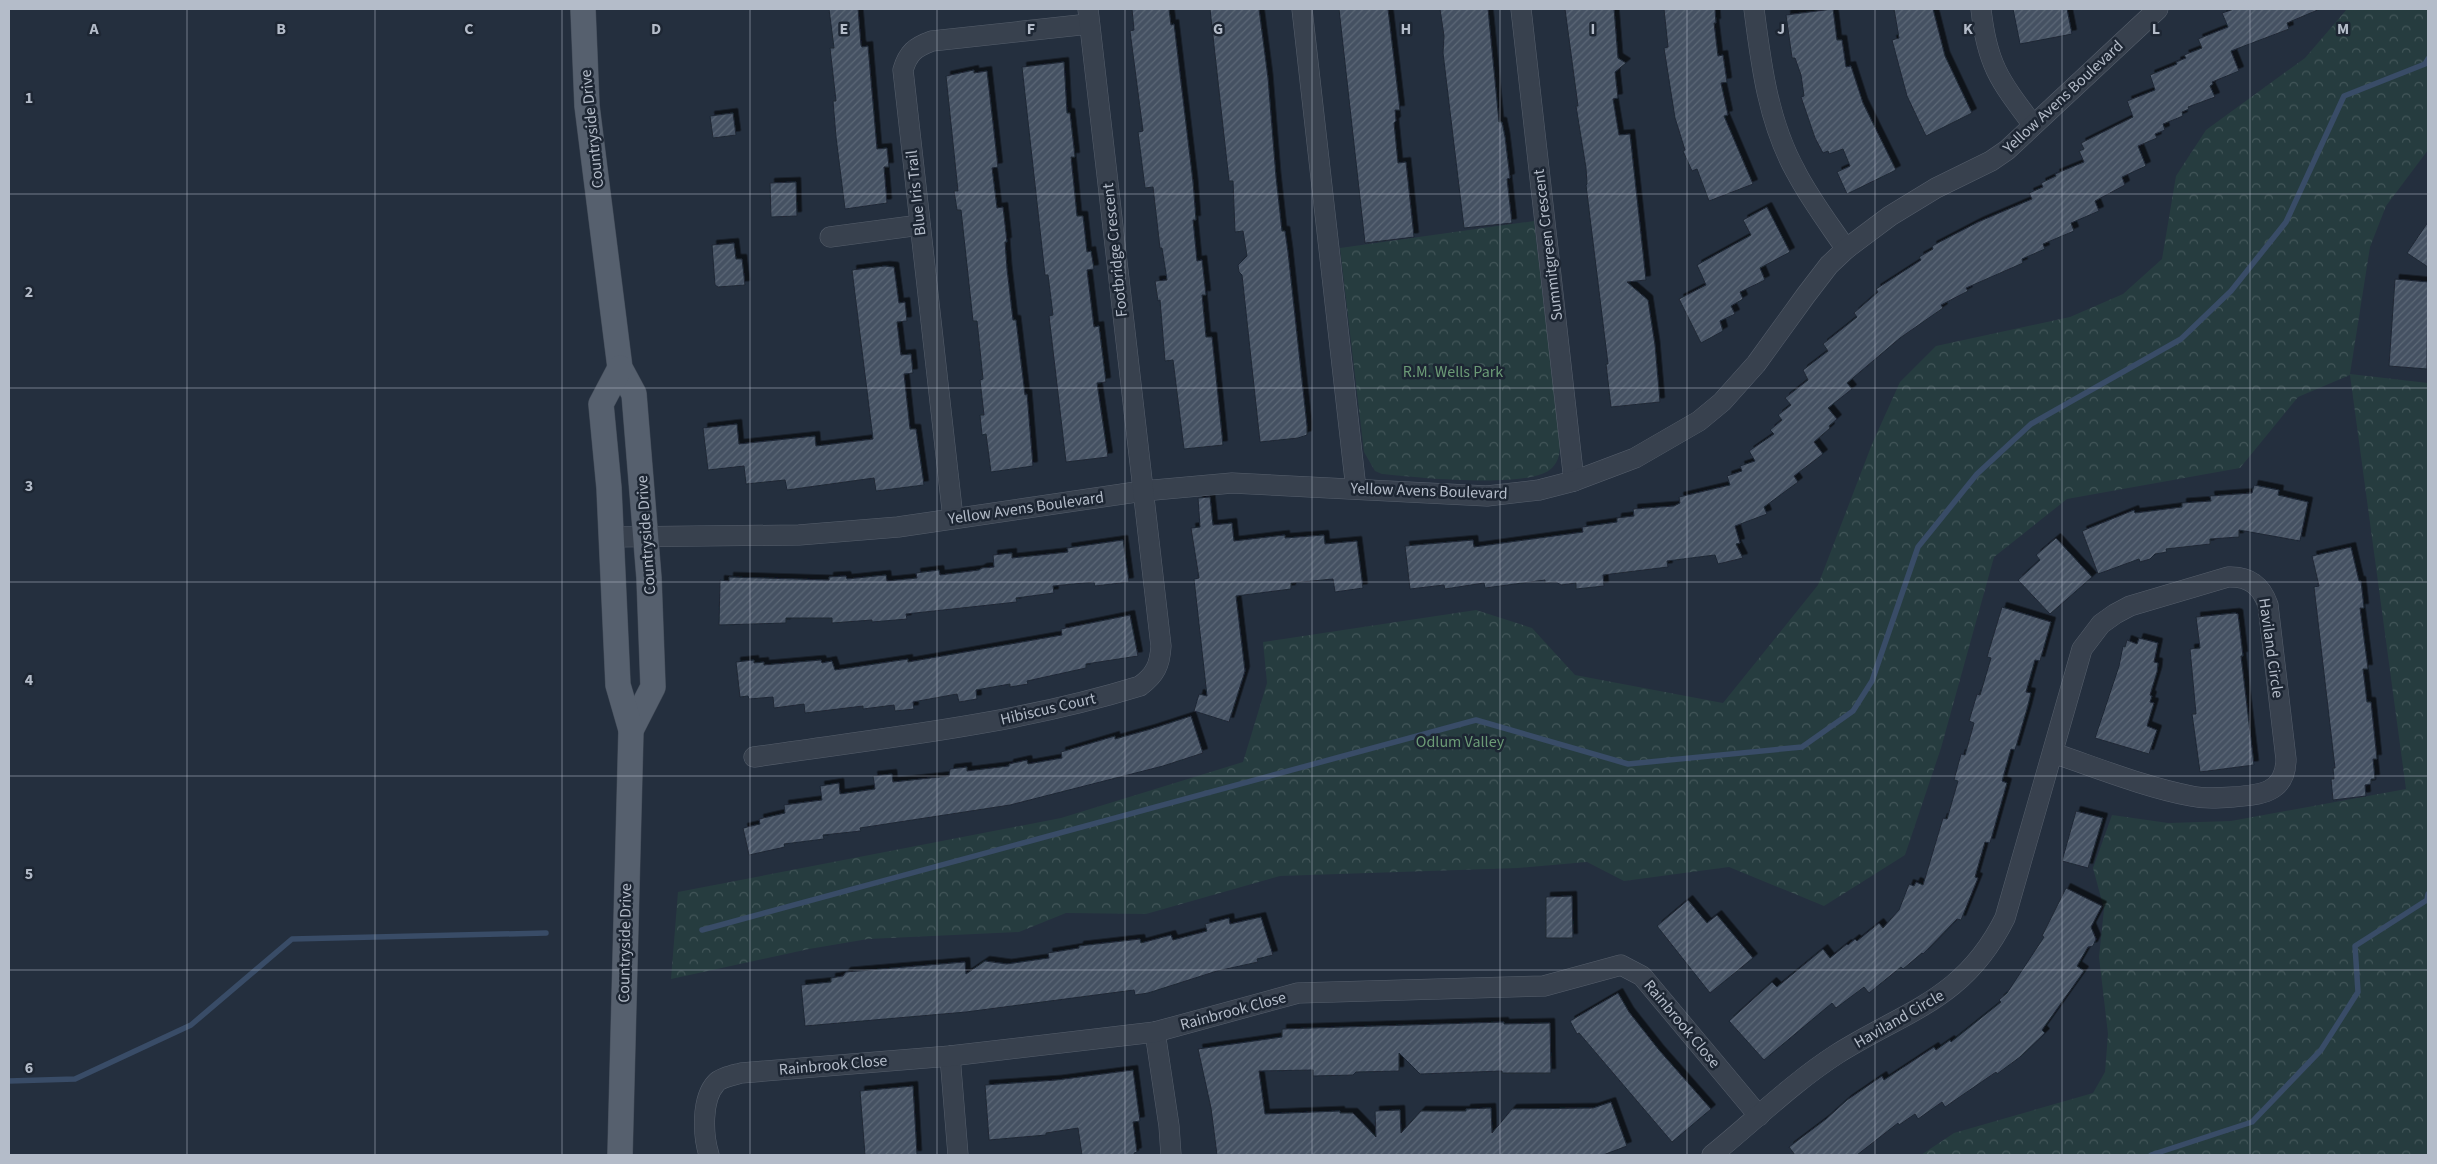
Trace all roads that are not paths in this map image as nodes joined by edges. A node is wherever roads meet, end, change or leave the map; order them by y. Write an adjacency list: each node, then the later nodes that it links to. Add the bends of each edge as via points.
1 (583, 9): 12 (main road, Countryside Drive, via 587,106)
2 (1302, 9): 14 (street)
3 (1521, 9): 13 (street, Summitgreen Crescent)
4 (1754, 9): 11 (street, via 1766,88 1786,150 1808,192)
5 (1980, 9): 8 (street, via 1987,47 1997,74)
6 (2158, 9): 8 (street, Yellow Avens Boulevard)
7 (1088, 16): 9 (street, Blue Iris Trail, via 932,41 918,46 907,56 902,70); 15 (street, Footbridge Crescent)
8 (2034, 125): 11 (street, Yellow Avens Boulevard, via 1991,161 1936,188 1890,216)
9 (920, 226): 10 (street); 16 (street, Blue Iris Trail)
10 (830, 237)
11 (1846, 249): 13 (street, Yellow Avens Boulevard, via 1829,265 1756,364 1722,402 1699,421 1655,448 1615,467)
12 (620, 368): 17 (main road, Countryside Drive, via 634,394); 18 (main road, Countryside Drive, via 601,404)
13 (1574, 481): 14 (street, Yellow Avens Boulevard, via 1538,490 1487,496)
14 (1356, 489): 15 (street, Yellow Avens Boulevard, via 1232,483)
15 (1143, 491): 16 (street, Yellow Avens Boulevard); 21 (street, Hibiscus Court, via 1161,646 1160,661 1153,676 1140,686 1034,714)
16 (953, 518): 17 (street, Yellow Avens Boulevard, via 898,527 799,535)
17 (646, 536): 18 (street, Yellow Avens Boulevard); 19 (main road, Countryside Drive, via 653,687)
18 (612, 537): 19 (main road, Countryside Drive, via 618,685)
19 (631, 730): 25 (main road, Countryside Drive)
20 (2053, 753): 20 (street, Haviland Circle, via 2193,797 2224,798 2270,791 2286,772 2286,759 2268,605 2263,591 2242,576 2228,577 2130,606 2100,624 2082,649); 24 (street, Haviland Circle, via 2005,918 1984,952 1963,977 1937,998 1837,1054)
21 (754, 757)
22 (1155, 1032): 23 (street, Rainbrook Close); 24 (street, Rainbrook Close, via 1298,993 1544,986 1621,965 1642,976); 28 (street)
23 (950, 1056): 26 (street, Rainbrook Close, via 741,1073 716,1082 707,1098 706,1144); 27 (street)
24 (1758, 1116): 29 (street, Haviland Circle)
25 (620, 1155)
26 (709, 1155)
27 (958, 1155)
28 (1171, 1155)
29 (1712, 1155)

